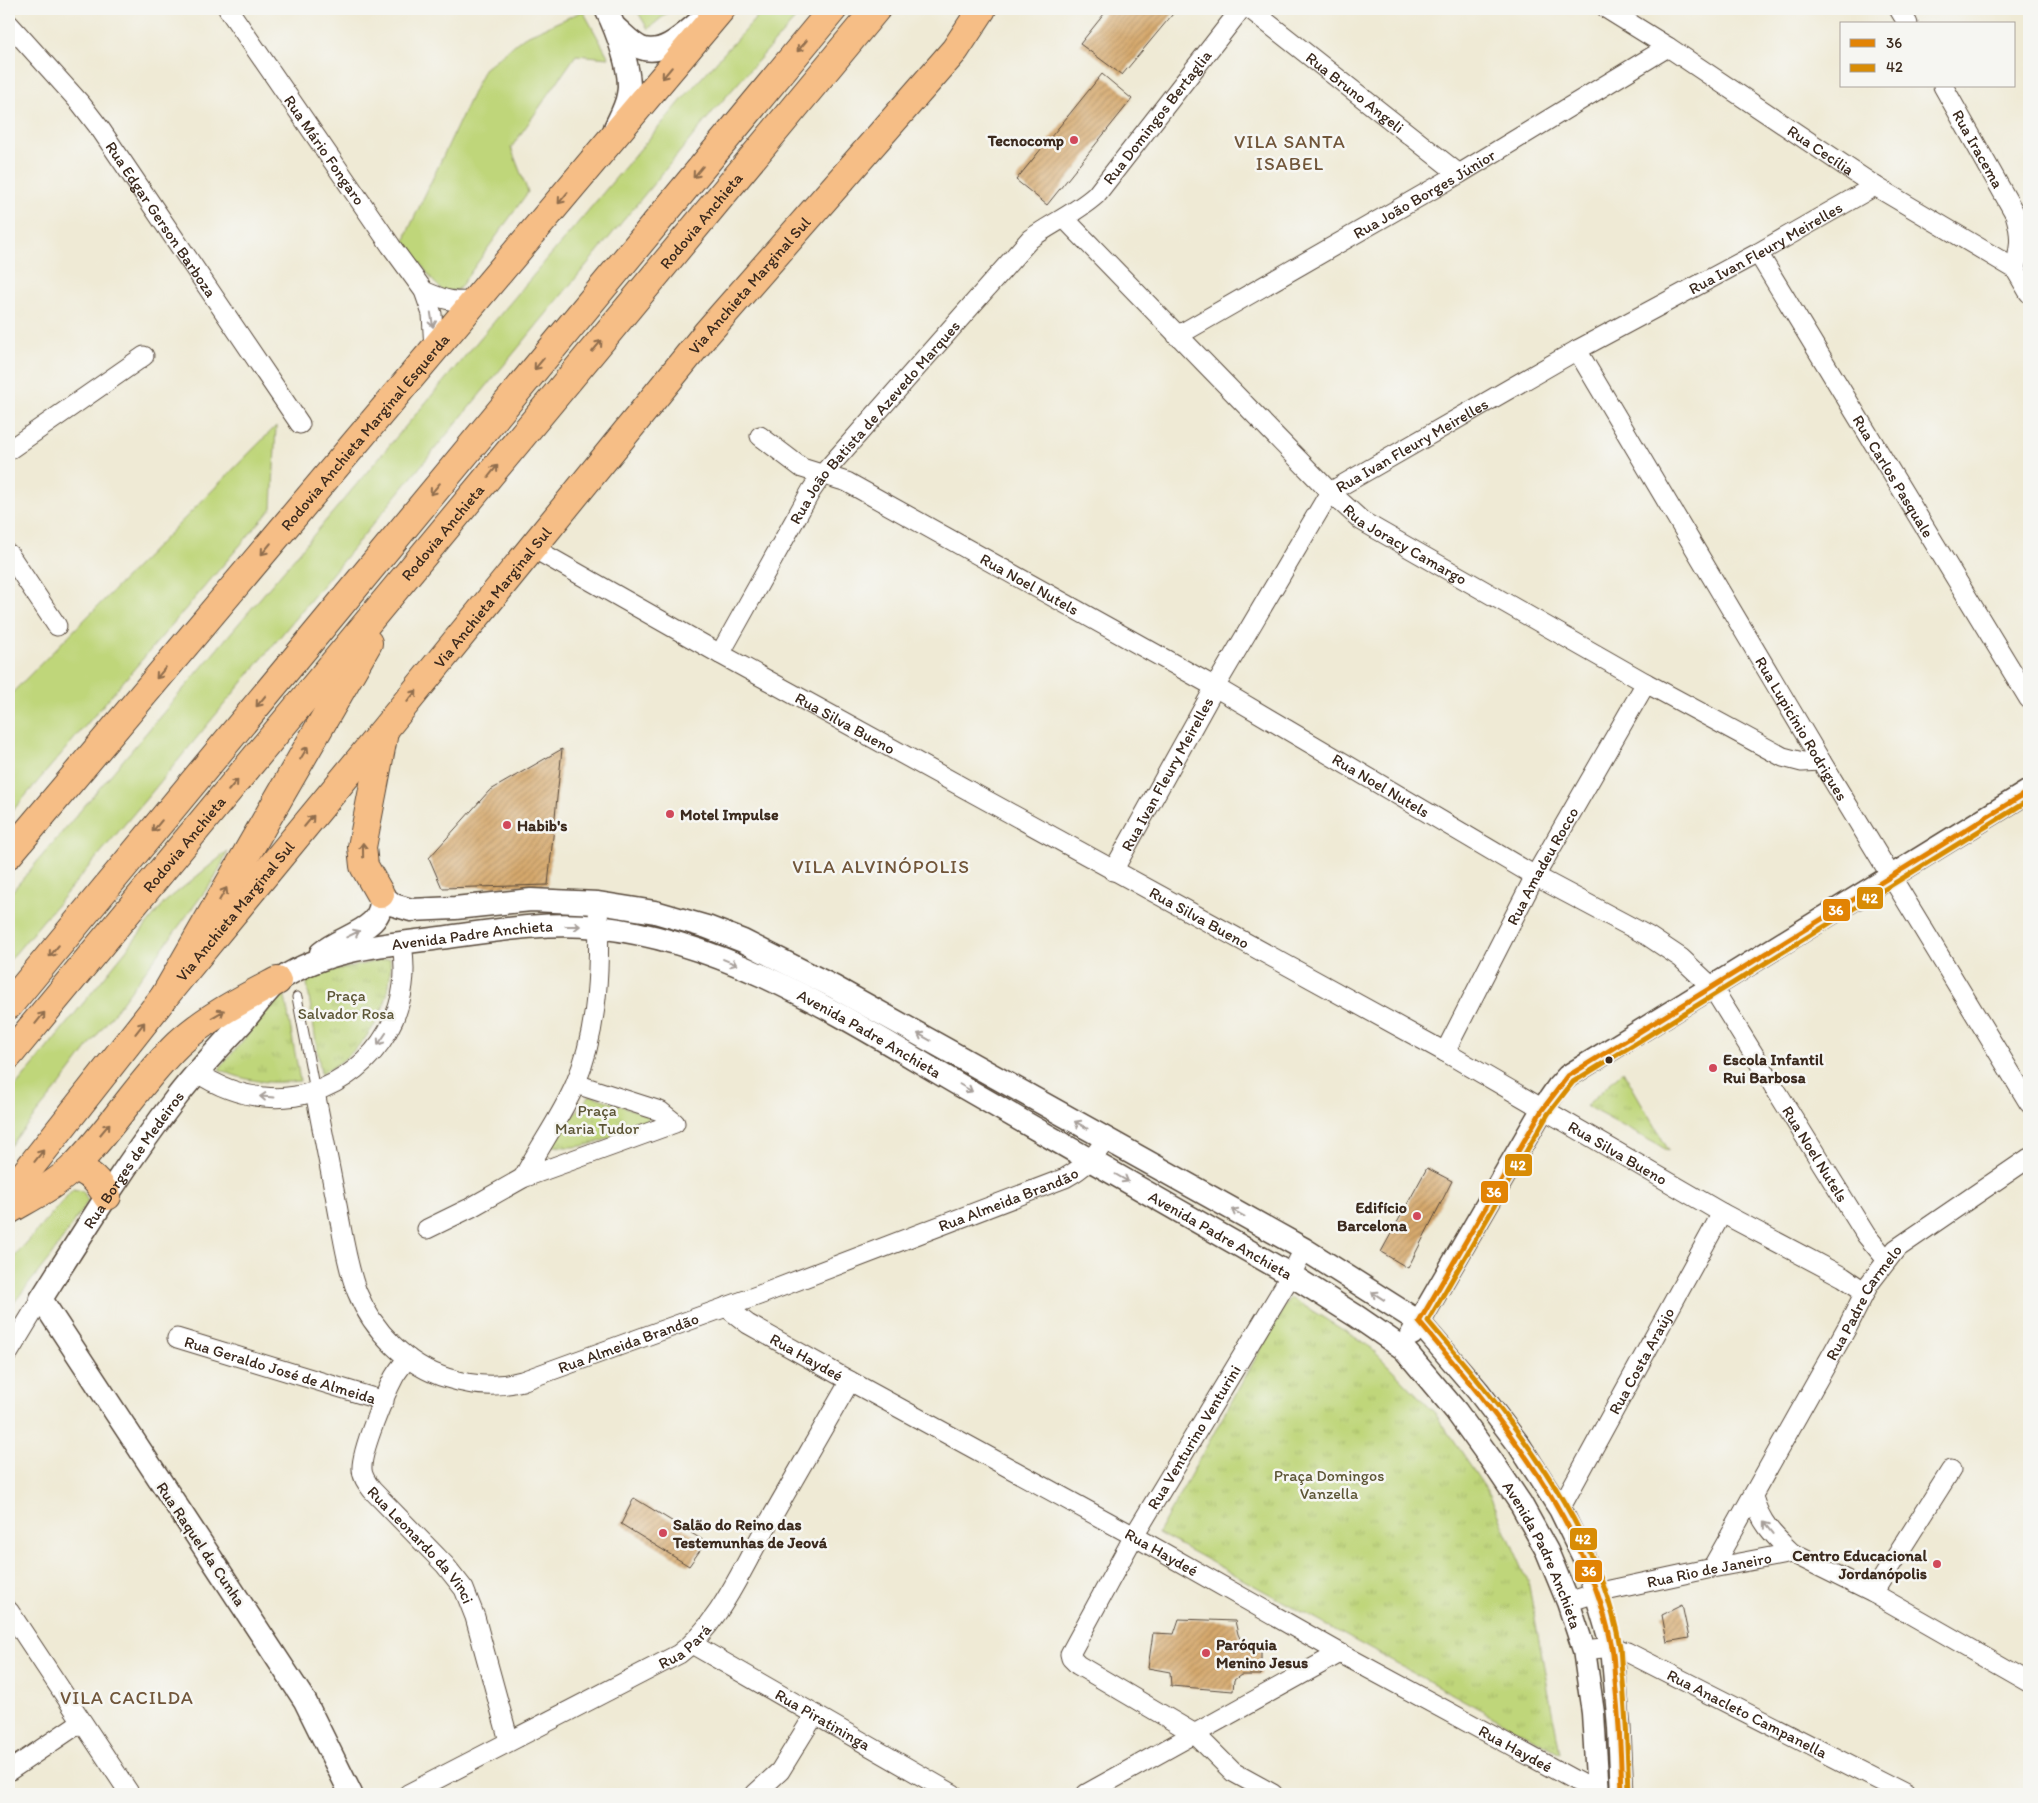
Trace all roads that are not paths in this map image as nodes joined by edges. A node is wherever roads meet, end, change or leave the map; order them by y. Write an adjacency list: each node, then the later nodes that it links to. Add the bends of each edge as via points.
1 (228, 9): 24 (street, Rua Mário Fongaro)
2 (715, 9): 12 (street, via 669,45 653,50 640,47)
3 (721, 9): 18 (highway, Rodovia Anchieta Marginal Esquerda, one-way to 18)
4 (833, 9): 60 (highway, Rodovia Anchieta, one-way to 60)
5 (876, 9): 38 (highway, Rodovia Anchieta, one-way to 5)
6 (982, 9): 16 (highway, Via Anchieta Marginal Sul)
7 (1000, 9): 16 (highway)
8 (1241, 9): 21 (street, Rua Domingos Bertaglia, via 1096,195)
9 (1250, 9): 19 (street, Rua Bruno Angeli)
10 (1607, 9): 15 (street, Rua Cecília)
11 (1899, 9): 13 (street)
12 (611, 18): 18 (street, via 629,80 628,95)
13 (1907, 22)
14 (9, 24): 31 (street, Rua Edgar Gerson Barboza, via 101,130)
15 (1668, 47): 19 (street, Rua João Borges Júnior); 20 (street, Rua Cecília)
16 (955, 50): 36 (highway, Via Anchieta Marginal Sul, via 706,334)
17 (1944, 88): 23 (street, Rua Iracema, via 2015,214 2021,245)
18 (606, 147): 26 (highway, Rodovia Anchieta Marginal Esquerda, one-way to 26)
19 (1459, 174): 27 (street, Rua João Borges Júnior)
20 (1875, 186): 22 (street, Rua Ivan Fleury Meirelles); 23 (street, Rua Cecília)
21 (1064, 218): 27 (street, Rua Joracy Camargo); 34 (street, Rua João Batista de Azevedo Marques, via 1030,239)
22 (1758, 253): 29 (street, Rua Ivan Fleury Meirelles); 43 (street, Rua Carlos Pasquale)
23 (2015, 270): 25 (street, Rua Cecília)
24 (424, 291): 26 (street, via 442,300); 28 (street, one-way to 28, via 432,314)
25 (2029, 293)
26 (476, 300): 28 (highway, Rodovia Anchieta Marginal Esquerda)
27 (1177, 336): 35 (street, Rua Joracy Camargo)
28 (434, 350): 47 (highway, Rodovia Anchieta Marginal Esquerda, one-way to 47)
29 (1577, 350): 35 (street, Rua Ivan Fleury Meirelles); 45 (street, Rua Lupicínio Rodrigues)
30 (144, 356): 33 (street)
31 (300, 424)
32 (760, 436): 34 (street, Rua Noel Nutels, via 802,468)
33 (9, 450)
34 (822, 475): 40 (street, Rua João Batista de Azevedo Marques); 42 (street, Rua Noel Nutels, via 847,482)
35 (1330, 492): 41 (street, Rua Joracy Camargo, via 1362,521); 42 (street, Rua Ivan Fleury Meirelles)
36 (533, 548): 40 (street, Rua Silva Bueno); 44 (highway, Via Anchieta Marginal Sul, one-way to 36)
37 (9, 554): 39 (street)
38 (405, 580): 59 (highway, one-way to 38); 62 (highway, Rodovia Anchieta, one-way to 38)
39 (57, 626)
40 (720, 654): 48 (street, Rua Silva Bueno)
41 (1646, 683): 45 (street, Rua Joracy Camargo, via 1783,757 1802,762); 49 (street, Rua Amadeu Rocco)
42 (1215, 687): 48 (street, Rua Ivan Fleury Meirelles); 49 (street, Rua Noel Nutels)
43 (2029, 699)
44 (384, 730): 51 (highway, one-way to 44, via 364,866 362,846); 59 (highway, Via Anchieta Marginal Sul, one-way to 44)
45 (1821, 760): 50 (street, Rua Lupicínio Rodrigues)
46 (2029, 791): 50 (street)
47 (9, 854)
48 (1113, 871): 61 (street, Rua Silva Bueno)
49 (1535, 876): 57 (street, Rua Noel Nutels, via 1648,936 1681,958); 61 (street, Rua Amadeu Rocco)
50 (1891, 876): 57 (street); 66 (street, Rua Lupicínio Rodrigues)
51 (380, 894): 53 (street, Avenida Padre Anchieta, via 394,905 406,909); 56 (street, one-way to 51, via 329,946 375,920 382,907)
52 (598, 904): 53 (street, Avenida Padre Anchieta, via 530,900); 54 (street); 68 (street, Avenida Padre Anchieta, one-way to 52, via 834,986 743,941 655,912)
53 (455, 908): 55 (street, via 411,929)
54 (599, 927): 55 (street, Avenida Padre Anchieta, one-way to 54, via 534,927); 64 (street, via 593,1016); 70 (street, Avenida Padre Anchieta, one-way to 70, via 688,946 773,981)
55 (402, 943): 56 (street, Avenida Padre Anchieta); 65 (street, one-way to 65, via 403,985 399,1006 385,1037 346,1077)
56 (313, 961): 58 (street, Avenida Padre Anchieta)
57 (1712, 987): 67 (street, via 1568,1076); 79 (street, Rua Noel Nutels, via 1866,1236)
58 (287, 989): 63 (street, Rua Borges de Medeiros, via 255,1010); 65 (lane); 71 (highway, one-way to 58, via 179,1043 214,1016)
59 (164, 997): 73 (highway, Via Anchieta Marginal Sul, one-way to 59)
60 (9, 1006)
61 (1445, 1052): 67 (street, Rua Silva Bueno)
62 (9, 1055)
63 (196, 1072): 65 (street, one-way to 63, via 279,1098 247,1095 212,1082); 74 (street, Rua Borges de Medeiros)
64 (576, 1084): 72 (street); 72 (street, via 660,1111 674,1123)
65 (315, 1092): 88 (street, Rua Almeida Brandão, via 343,1238 358,1292 378,1327)
66 (2029, 1103)
67 (1542, 1110): 76 (street, Rua Silva Bueno); 84 (street)
68 (1106, 1139): 70 (street, Rua Almeida Brandão); 78 (street, Avenida Padre Anchieta, one-way to 68)
69 (2029, 1158): 79 (street, Rua Padre Carmelo, via 1907,1240)
70 (1091, 1160): 80 (street, Avenida Padre Anchieta, one-way to 80); 83 (street, Rua Almeida Brandão, via 1065,1178)
71 (74, 1167): 74 (highway, via 91,1175); 75 (highway)
72 (522, 1178): 77 (street)
73 (9, 1194)
74 (107, 1196): 82 (street, Rua Borges de Medeiros)
75 (9, 1210)
76 (1722, 1213): 81 (street, Rua Silva Bueno); 93 (street, Rua Costa Araújo)
77 (427, 1228)
78 (1304, 1249): 80 (street, Rua Venturino Venturini); 84 (street, Avenida Padre Anchieta, one-way to 78)
79 (1887, 1260): 81 (street, Rua Padre Carmelo)
80 (1291, 1275): 86 (street, Avenida Padre Anchieta); 94 (street, Rua Venturino Venturini)
81 (1865, 1292): 92 (street, Rua Padre Carmelo)
82 (41, 1299): 87 (street, Rua Borges de Medeiros); 112 (street, Rua Raquel da Cunha, via 305,1702)
83 (726, 1307): 88 (street, Rua Almeida Brandão, via 510,1384 488,1386 457,1381 427,1370); 89 (street, Rua Haydeé, via 748,1324)
84 (1419, 1322): 86 (street); 93 (street, Avenida Padre Anchieta, via 1519,1445)
85 (177, 1338): 90 (street, Rua Geraldo José de Almeida)
86 (1404, 1349): 99 (street, Avenida Padre Anchieta, via 1456,1411 1521,1504 1547,1551)
87 (9, 1352)
88 (408, 1358): 90 (street, Rua Leonardo da Vinci, via 395,1375)
89 (850, 1381): 94 (street, Rua Haydeé); 101 (street, Rua Pará, via 729,1592 703,1633)
90 (384, 1401): 109 (street, Rua Leonardo da Vinci, via 364,1454 364,1478 464,1589 475,1617)
91 (1951, 1470): 97 (street)
92 (1753, 1497): 95 (street, one-way to 92, via 1762,1521); 96 (street, Rua Padre Carmelo)
93 (1560, 1509): 98 (street, Avenida Padre Anchieta, via 1584,1558)
94 (1134, 1536): 104 (street, Rua Haydeé); 108 (street, Rua Venturino Venturini, via 1071,1658)
95 (1792, 1553): 96 (street, Rua Rio de Janeiro); 97 (street, Rua Rio de Janeiro)
96 (1712, 1568): 98 (street, Rua Rio de Janeiro)
97 (1873, 1593): 105 (street, Rua Rio de Janeiro)
98 (1596, 1594): 99 (street, Rua Rio de Janeiro); 102 (street, Avenida Padre Anchieta)
99 (1568, 1602): 103 (street, Avenida Padre Anchieta)
100 (9, 1611): 107 (street)
101 (692, 1644): 106 (street, Rua Piratininga); 109 (street, Rua Pará, via 679,1654)
102 (1612, 1648): 103 (street, Rua Anacleto Campanella); 119 (street, Avenida Padre Anchieta); 120 (street, Rua Anacleto Campanella, via 1627,1652)
103 (1584, 1650): 118 (street, Avenida Padre Anchieta, via 1593,1713)
104 (1340, 1653): 108 (street); 118 (street, Rua Haydeé)
105 (2029, 1682)
106 (815, 1714): 114 (street, via 780,1771); 115 (street, Rua Piratininga)
107 (81, 1722): 110 (street); 111 (street)
108 (1195, 1734): 116 (street); 117 (street, via 1233,1772)
109 (509, 1741): 113 (street, Rua Pará)
110 (9, 1771)
111 (130, 1794)
112 (351, 1794)
113 (408, 1794)
114 (755, 1794)
115 (953, 1794)
116 (1086, 1794)
117 (1273, 1794)
118 (1598, 1794)
119 (1622, 1794)
120 (1906, 1794)

